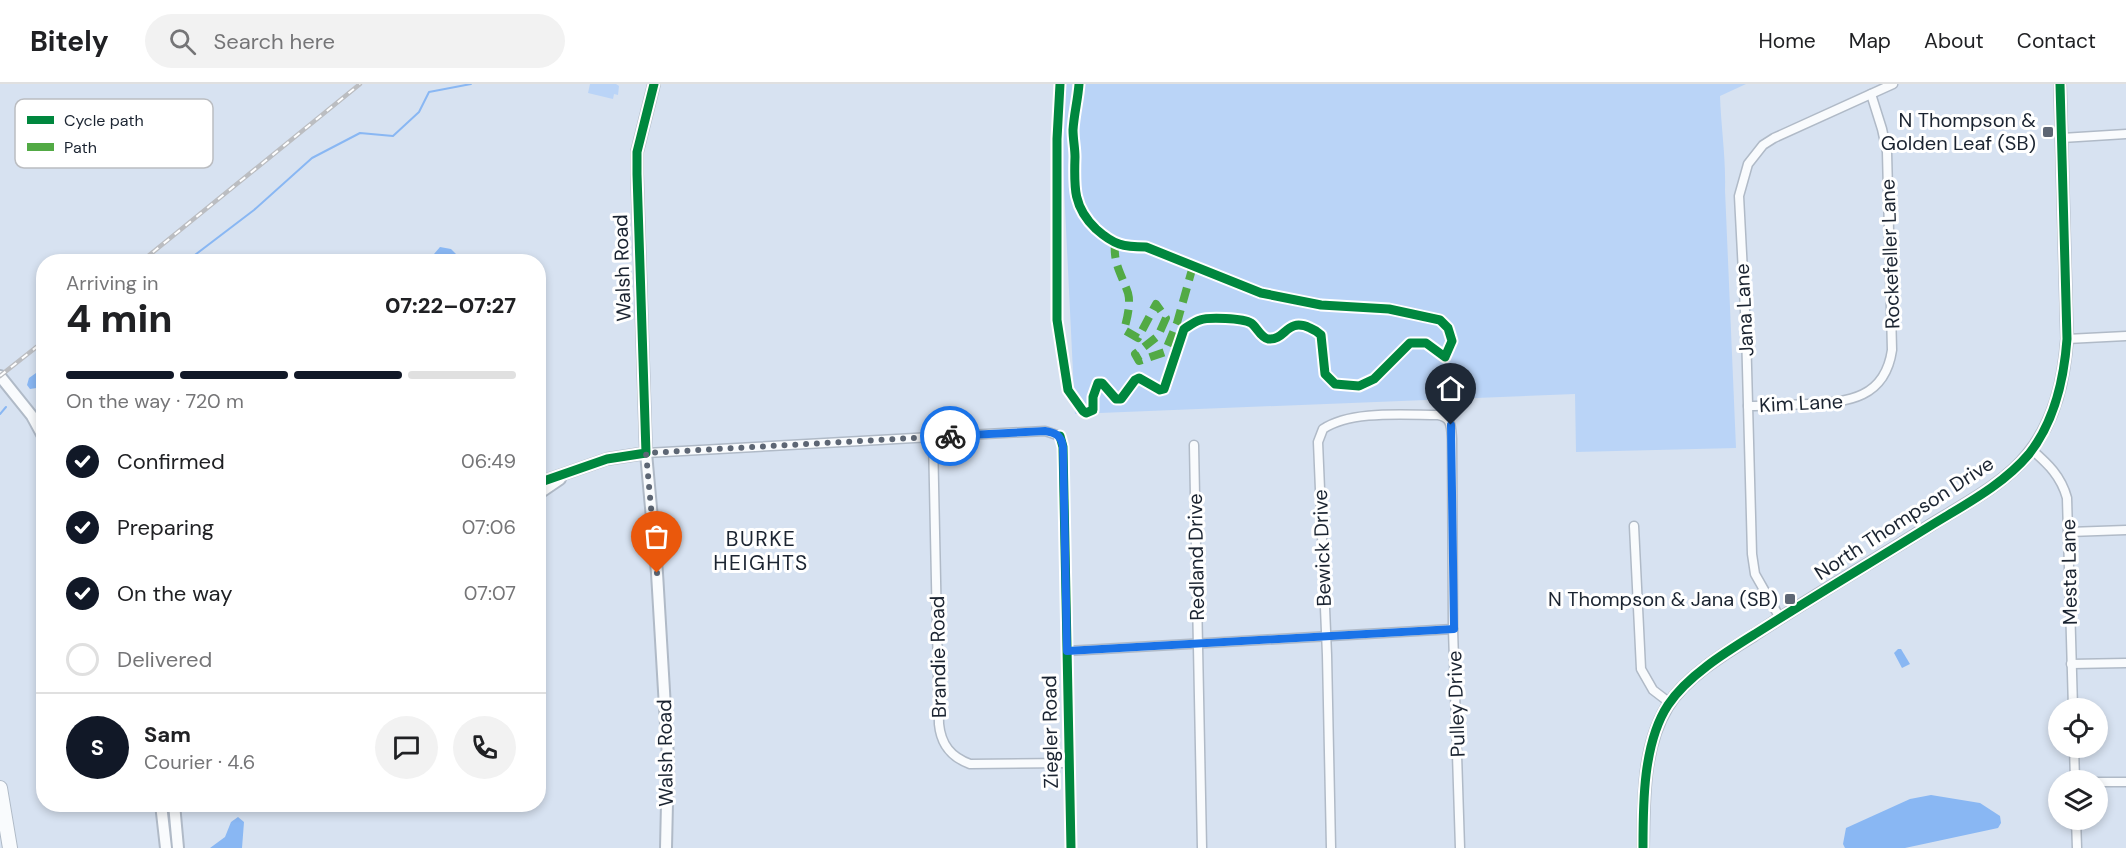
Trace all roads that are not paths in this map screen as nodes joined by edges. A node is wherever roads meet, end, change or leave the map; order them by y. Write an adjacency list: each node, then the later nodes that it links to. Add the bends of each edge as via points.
1 (654, 84): 19 (street, Walsh Road, via 637,152)
2 (1893, 84): 4 (street, Jana Lane)
3 (2060, 84): 6 (street, North Thompson Drive)
4 (1871, 94): 10 (street, Rockefeller Lane, via 1887,152 1892,350); 11 (street, Jana Lane, via 1774,138 1748,164 1739,195)
5 (2126, 134): 6 (street)
6 (2062, 138): 8 (street, North Thompson Drive)
7 (2126, 336): 8 (street)
8 (2067, 339): 18 (street, North Thompson Drive, via 2056,403)
9 (0, 376): 12 (street)
10 (1883, 377): 11 (street, Kim Lane, via 1872,389 1852,400)
11 (1748, 406): 26 (street, Jana Lane, via 1754,569)
12 (32, 416): 14 (street); 15 (street)
13 (1448, 417): 27 (street, Pulley Drive, via 1452,439); 28 (street, Bewick Drive, via 1369,416 1342,420 1323,429 1318,442)
14 (36, 419)
15 (36, 423)
16 (933, 437): 19 (street); 30 (street, Ziegler Road, via 1045,431 1060,436); 35 (street, Brandie Road, via 942,739 955,758 970,764)
17 (1194, 445): 29 (street, Redland Drive)
18 (2032, 450): 25 (street, Mesta Lane, via 2063,484); 26 (street, North Thompson Drive, via 1988,490)
19 (646, 453): 20 (street, via 607,459); 45 (street, Walsh Road, via 668,758)
20 (573, 471): 21 (street); 22 (street)
21 (546, 480)
22 (546, 489)
23 (1634, 526): 34 (street, via 1641,669 1654,691)
24 (2126, 530): 25 (street)
25 (2069, 532): 32 (street, Mesta Lane)
26 (1780, 618): 34 (street, North Thompson Drive, via 1685,684)
27 (1454, 629): 28 (street); 49 (street, Pulley Drive)
28 (1325, 636): 29 (street); 48 (street, Bewick Drive)
29 (1198, 644): 30 (street); 47 (street, Redland Drive)
30 (1067, 651): 35 (street, Ziegler Road)
31 (2126, 663): 32 (street)
32 (2071, 664): 33 (street, Mesta Lane)
33 (2073, 698)
34 (1670, 703): 50 (street, North Thompson Drive, via 1655,737 1645,779)
35 (1069, 763): 46 (street, Ziegler Road)
36 (2108, 782): 37 (street)
37 (2126, 782)
38 (0, 788): 42 (main road)
39 (161, 812): 43 (street)
40 (175, 812): 44 (street)
41 (2076, 830): 51 (street)
42 (10, 848)
43 (166, 848)
44 (178, 848)
45 (666, 848)
46 (1071, 848)
47 (1202, 848)
48 (1331, 848)
49 (1460, 848)
50 (1643, 848)
51 (2077, 848)

